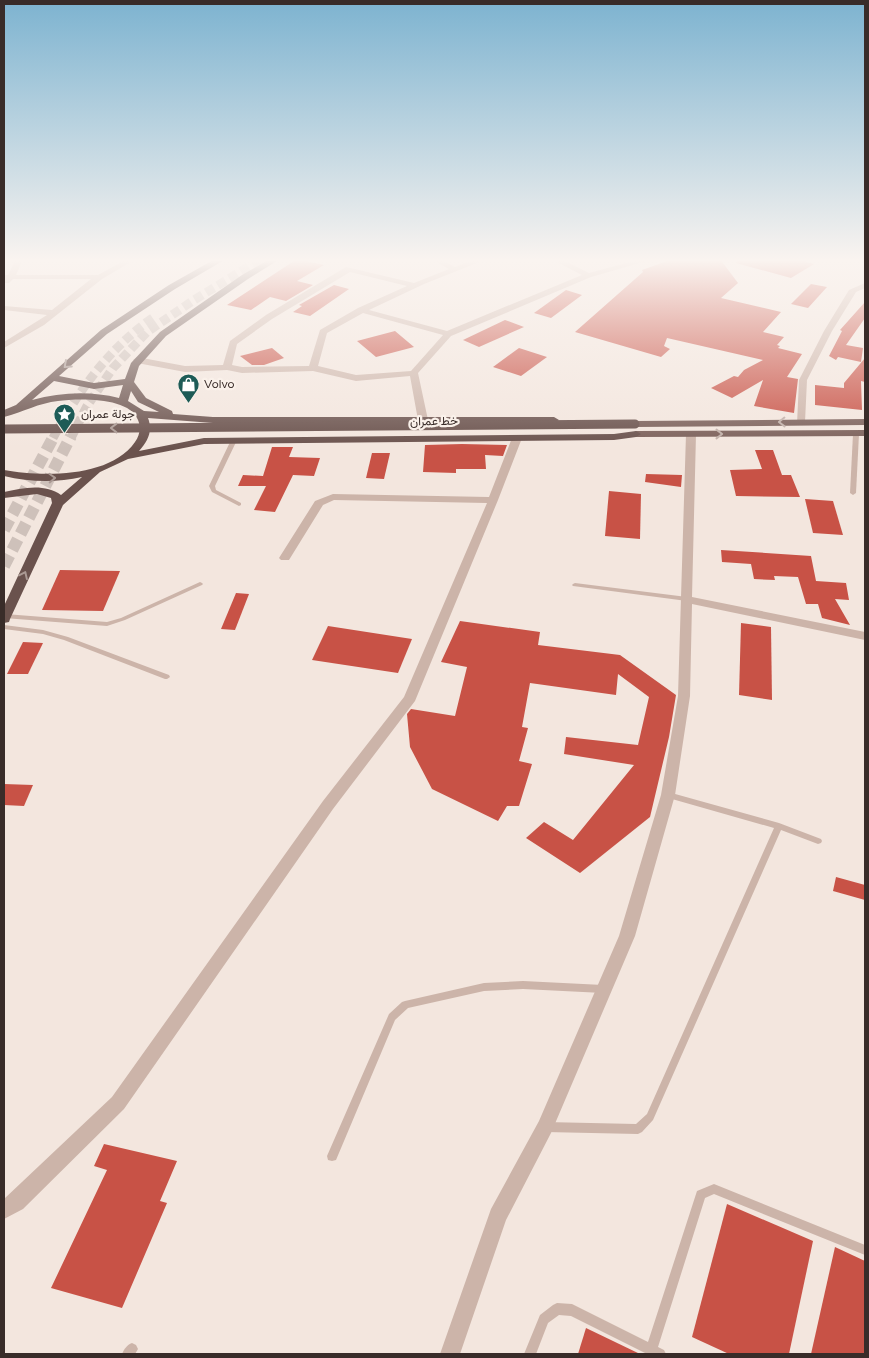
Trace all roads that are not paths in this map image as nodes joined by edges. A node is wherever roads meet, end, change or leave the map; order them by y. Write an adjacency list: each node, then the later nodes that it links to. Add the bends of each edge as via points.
1 (42, 322): 10 (street)
2 (119, 322): 15 (highway, one-way to 15)
3 (180, 322): 11 (highway)
4 (262, 322): 12 (street, via 233,343)
5 (340, 322): 13 (street, via 323,332)
6 (406, 322): 9 (street)
7 (476, 322): 9 (street)
8 (833, 322): 24 (street, via 803,380)
9 (448, 334): 14 (street)
10 (4, 345)
11 (137, 360): 12 (street, via 184,369); 16 (highway)
12 (227, 367): 13 (street, via 242,370)
13 (313, 368): 14 (street, via 356,378)
14 (414, 373): 23 (street)
15 (52, 378): 16 (highway, via 94,386); 18 (highway)
16 (130, 382): 17 (highway); 21 (highway, via 142,400 162,411)
17 (123, 402): 18 (highway, via 96,396 64,396); 20 (highway)
18 (19, 407): 19 (highway)
19 (4, 414)
20 (141, 414): 21 (highway); 35 (highway, via 146,427 140,442)
21 (183, 417): 22 (highway)
22 (213, 420): 23 (highway); 34 (highway, via 196,423 186,430 192,437)
23 (423, 420): 27 (highway, via 608,420)
24 (800, 422): 25 (main road, خط عمران); 27 (main road, خط عمران, one-way to 27)
25 (865, 422)
26 (4, 428): 27 (highway, خط عمران, one-way to 26, bridge)
27 (635, 429): 28 (highway, خط عمران); 30 (main road, خط عمران); 32 (highway, via 614,437)
28 (611, 432): 31 (highway, خط عمران)
29 (861, 433): 30 (main road, خط عمران, one-way to 29); 38 (lane)
30 (691, 434): 46 (street)
31 (4, 438)
32 (517, 438): 33 (highway); 40 (street)
33 (234, 440): 34 (highway); 42 (lane, via 212,486 214,491)
34 (204, 441): 35 (highway)
35 (124, 457): 36 (highway)
36 (94, 471): 37 (highway, one-way to 36, via 20,478 57,478); 41 (highway)
37 (4, 473)
38 (853, 493)
39 (4, 495): 41 (highway, via 49,492 56,496)
40 (493, 500): 43 (street, via 333,497 318,502); 56 (street, via 410,698 328,805 118,1103)
41 (58, 504): 47 (highway, one-way to 41)
42 (239, 504)
43 (285, 558)
44 (200, 584): 47 (lane, via 107,624)
45 (575, 585): 46 (lane)
46 (687, 598): 48 (street); 50 (street, via 684,696)
47 (4, 621): 49 (lane, via 66,638)
48 (865, 636)
49 (167, 677)
50 (668, 795): 51 (lane); 53 (street, via 627,936)
51 (779, 826): 52 (lane); 54 (lane, via 650,1117 638,1128)
52 (818, 841)
53 (603, 989): 54 (street); 55 (lane, via 523,984 484,987 405,1005 392,1016)
54 (545, 1127): 59 (street, via 498,1216)
55 (332, 1156)
56 (4, 1210)
57 (865, 1250): 58 (lane, via 714,1189 701,1195)
58 (656, 1352): 60 (lane, via 572,1310 557,1309 544,1319)
59 (450, 1354)
60 (530, 1354)

